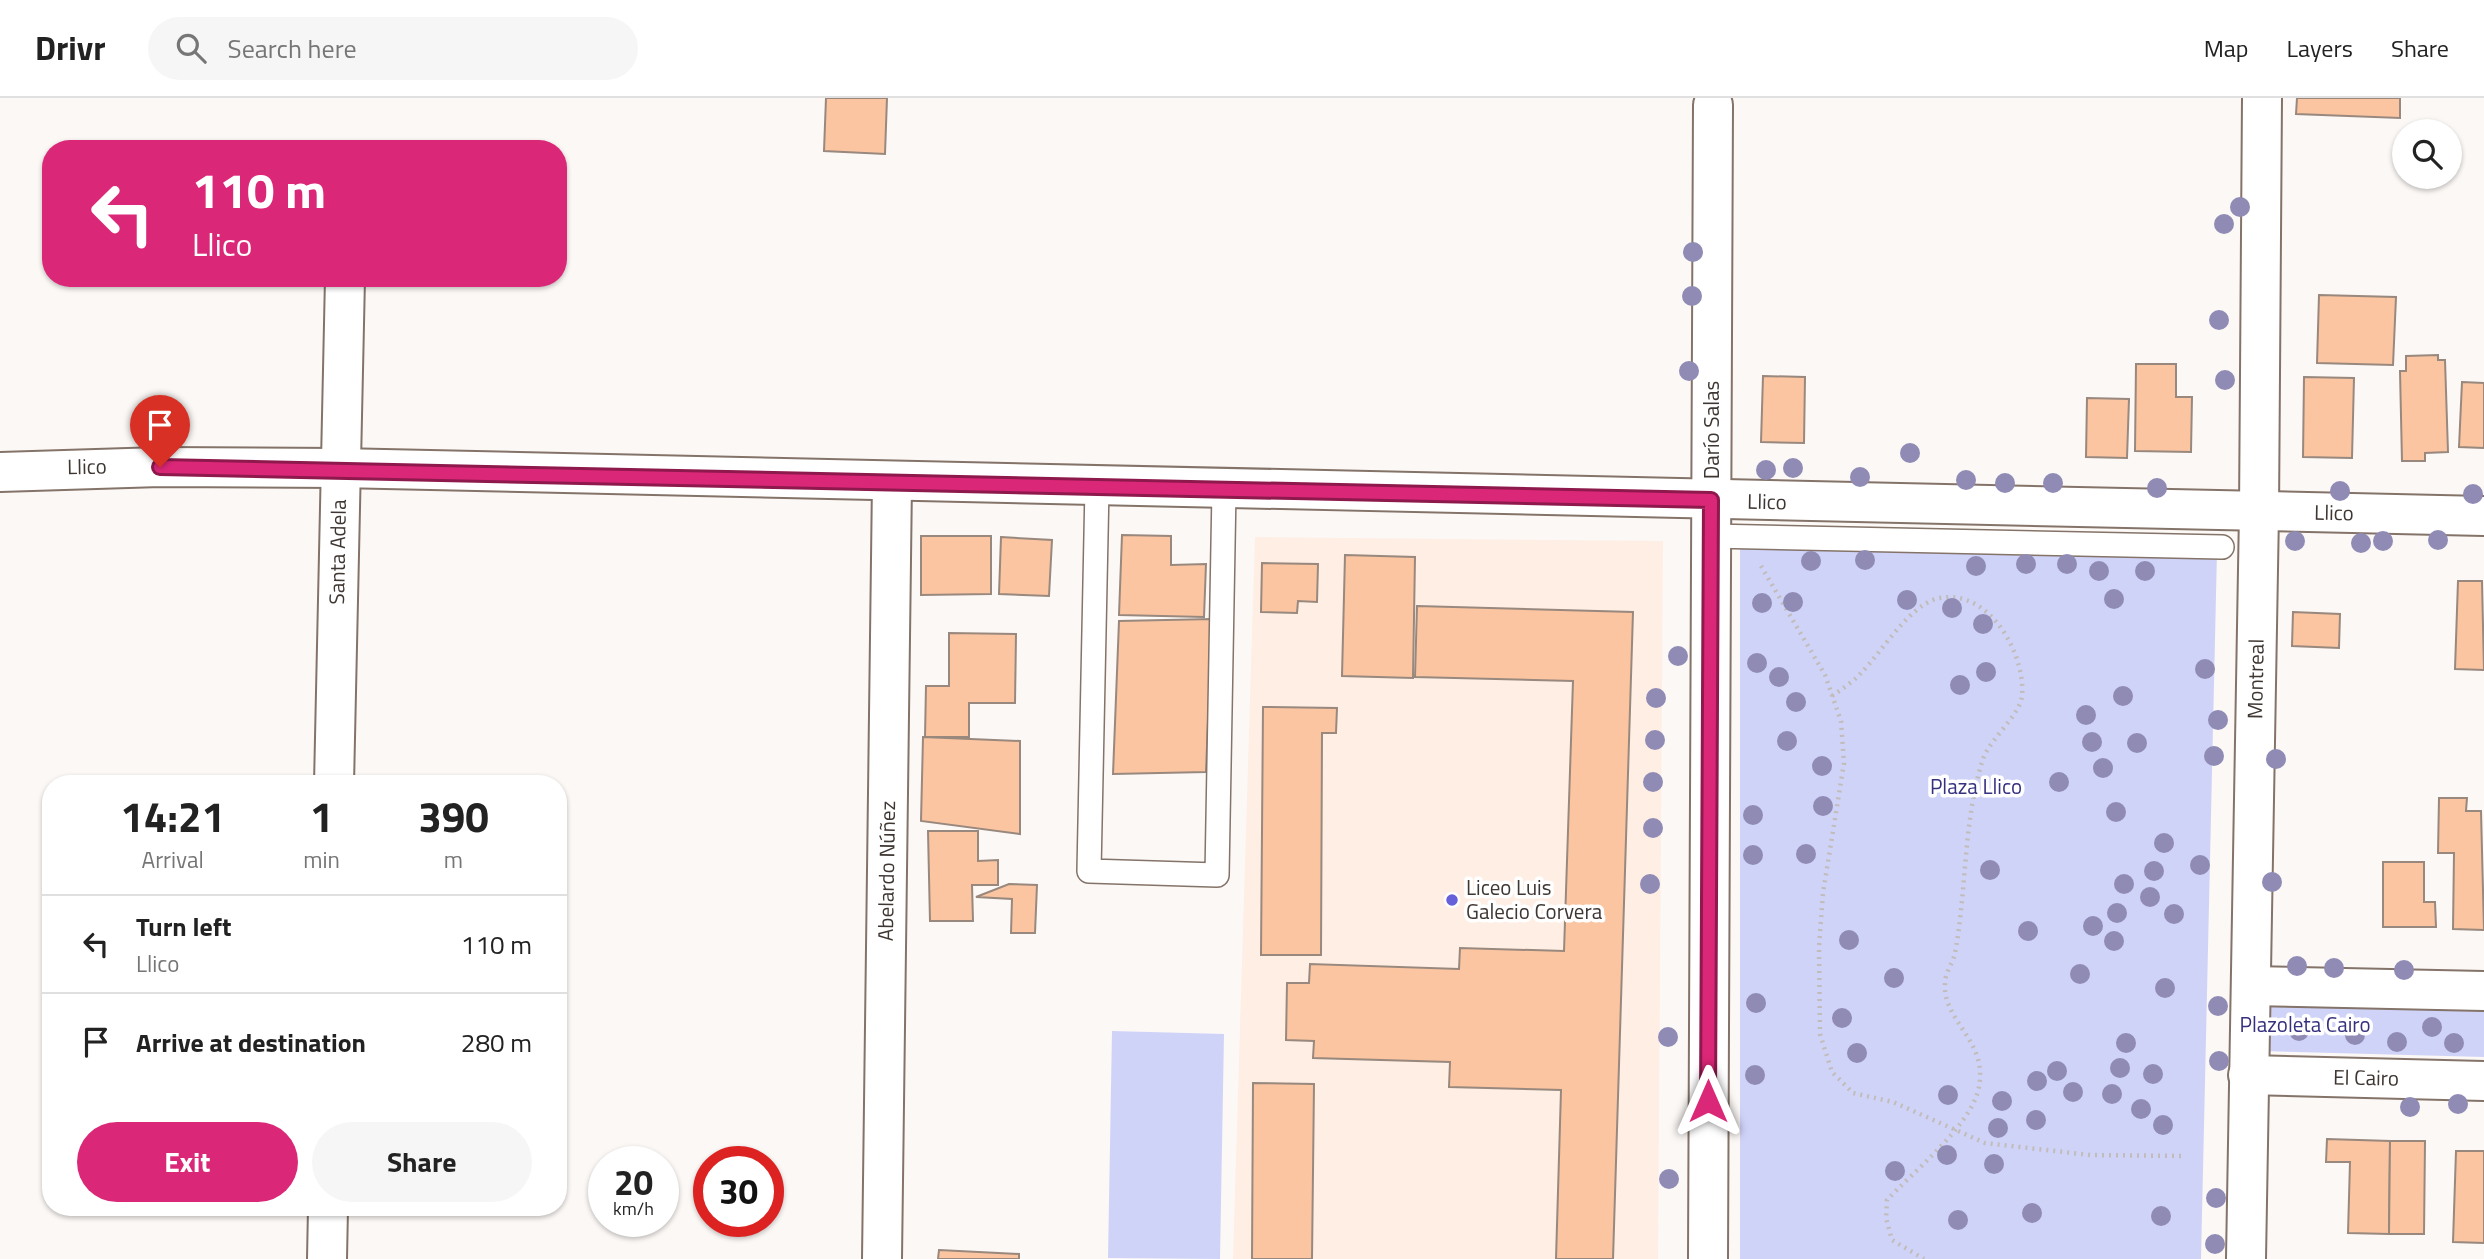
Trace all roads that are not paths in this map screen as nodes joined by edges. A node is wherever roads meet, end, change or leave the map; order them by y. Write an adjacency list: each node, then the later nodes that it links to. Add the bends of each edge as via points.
1 (2262, 98): 9 (street, Montreal)
2 (1713, 105): 11 (street, Darío Salas)
3 (345, 287): 4 (street, Santa Adela)
4 (339, 468): 5 (street, Llico); 6 (street, Llico); 13 (street, Santa Adela)
5 (0, 471)
6 (892, 482): 7 (street, Llico); 20 (street, Abelardo Núñez)
7 (1097, 487): 8 (street, Llico); 8 (lane, via 1089,871 1217,875)
8 (1224, 490): 11 (street, Llico)
9 (2259, 512): 10 (street, Llico); 11 (street, Llico); 14 (street, Montreal)
10 (2484, 516)
11 (1711, 518): 12 (lane); 21 (street, Darío Salas)
12 (2221, 547)
13 (334, 775)
14 (2251, 986): 15 (street); 16 (street, Montreal)
15 (2484, 991)
16 (2248, 1076): 17 (street, El Cairo); 22 (street, Montreal)
17 (2484, 1081)
18 (328, 1216): 19 (street)
19 (327, 1259)
20 (882, 1259)
21 (1708, 1259)
22 (2246, 1259)

